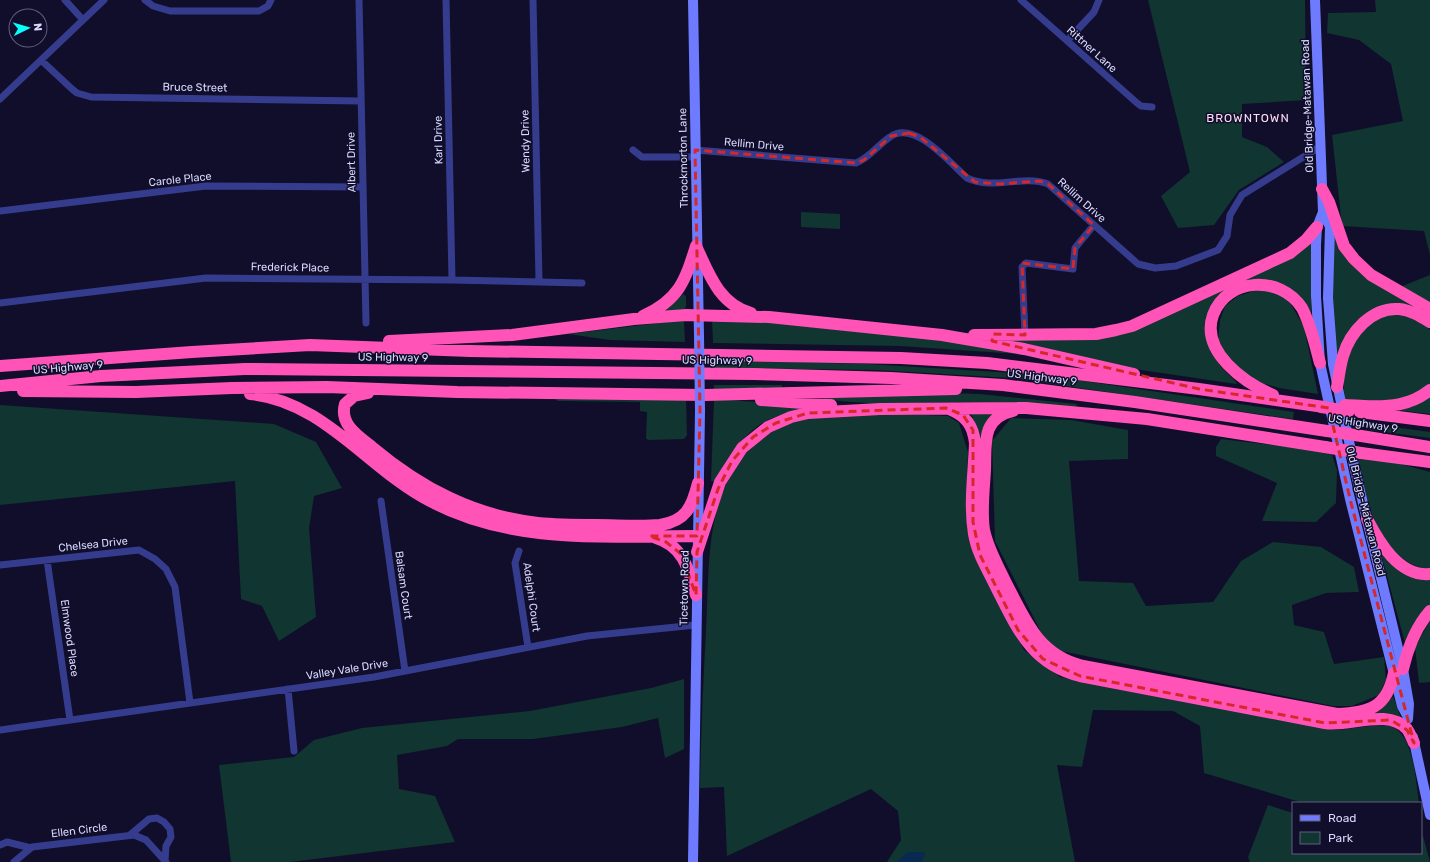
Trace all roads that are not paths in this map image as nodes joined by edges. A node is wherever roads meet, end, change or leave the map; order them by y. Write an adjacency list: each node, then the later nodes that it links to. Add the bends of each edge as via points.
1 (64, 0): 12 (street)
2 (104, 0): 12 (street)
3 (145, 0): 4 (street, via 153,6 170,11 259,11 268,6)
4 (271, 0)
5 (359, 0): 16 (street, Albert Drive)
6 (446, 0): 29 (street, Karl Drive)
7 (534, 0): 30 (street, Wendy Drive)
8 (693, 0): 20 (main road, Throckmorton Lane)
9 (1021, 0): 13 (street, Rittner Lane)
10 (1099, 0): 13 (street, via 1094,12)
11 (1315, 0): 18 (main road, Old Bridge-Matawan Road)
12 (83, 20): 14 (street)
13 (1067, 41): 17 (street, Rittner Lane, via 1137,103)
14 (42, 61): 15 (street); 16 (street, Bruce Street, via 72,90 91,97)
15 (0, 99)
16 (361, 101): 21 (street, Albert Drive)
17 (1152, 107)
18 (1321, 146): 22 (main road, Old Bridge-Matawan Road); 25 (street, Rellim Drive, via 1242,195 1230,215 1227,236 1218,250 1176,266 1155,268 1138,264)
19 (632, 150): 20 (street, Rellim Drive, via 642,157)
20 (695, 153): 25 (street, Rellim Drive, via 856,162 864,160 891,136 909,133 920,137 975,182 1000,184 1040,181 1048,184); 27 (main road, Throckmorton Lane)
21 (363, 187): 23 (street, Carole Place, via 206,186); 28 (street, Albert Drive)
22 (1322, 189): 24 (main road, Old Bridge-Matawan Road); 33 (highway, via 1344,246 1354,259 1371,275)
23 (0, 211)
24 (1323, 212): 26 (main road, Old Bridge-Matawan Road); 46 (main road, Old Bridge-Matawan Road, via 1330,227 1330,349)
25 (1094, 225): 40 (street, via 1075,248 1073,269 1026,263 1022,268)
26 (1317, 227): 40 (highway, via 1290,253 1132,326 1096,334); 42 (main road, Old Bridge-Matawan Road, via 1316,296)
27 (696, 246): 34 (main road, Throckmorton Lane); 35 (highway, via 714,284 724,297 744,310); 36 (highway, via 687,274 676,294 659,308)
28 (365, 279): 29 (street, Frederick Place); 32 (street, Frederick Place, via 198,278); 38 (street, Albert Drive)
29 (452, 280): 30 (street, Frederick Place)
30 (539, 282): 31 (street, Frederick Place)
31 (582, 283)
32 (0, 303)
33 (1430, 309)
34 (697, 315): 35 (highway); 36 (highway); 63 (main road, Ticetown Road, bridge, via 700,411)
35 (769, 317): 39 (highway)
36 (634, 319): 41 (highway, via 512,335)
37 (1430, 322): 46 (highway, via 1416,314 1398,309 1383,311 1366,320 1353,333 1343,355)
38 (366, 323)
39 (942, 335): 40 (highway); 48 (highway, via 1024,349)
40 (1025, 335)
41 (310, 345): 43 (highway, US Highway 9); 48 (highway, US Highway 9, via 470,351 902,358 987,363)
42 (1320, 363): 53 (highway, via 1310,328 1301,308 1289,294 1272,285 1254,284 1235,291 1222,300 1213,315 1211,333 1218,353 1234,372 1255,388); 78 (main road, Old Bridge-Matawan Road, via 1350,499)
43 (0, 366)
44 (0, 386): 45 (highway, US Highway 9, via 101,376 245,369 754,374 891,378)
45 (1003, 386): 52 (highway); 59 (highway, US Highway 9, bridge, via 1135,402)
46 (1337, 386): 65 (main road, Old Bridge-Matawan Road)
47 (400, 389): 51 (highway, via 327,387); 52 (highway); 63 (highway, via 363,394 349,400 344,409 347,424 358,436 410,477 452,500 488,513 548,524 665,524 679,519 686,513 694,499)
48 (1198, 389): 53 (highway, US Highway 9)
49 (1430, 390): 56 (highway, via 1418,400 1402,404)
50 (0, 391): 51 (highway)
51 (179, 391): 66 (highway, via 256,394 290,404 310,413 334,429 406,488 442,507 483,523 515,531 545,534)
52 (705, 395): 57 (highway)
53 (1289, 402): 56 (highway, US Highway 9, bridge)
54 (946, 408): 55 (highway); 57 (highway); 83 (highway, via 966,418 973,433 973,522 980,555 1018,630 1029,646 1043,659 1065,672 1080,676 1325,723 1391,720 1407,730)
55 (1026, 408): 60 (highway, bridge, via 1147,419); 78 (highway, via 1002,414 994,420 988,431 983,522 991,553 1026,622 1037,639 1053,653 1083,666 1337,714 1358,712 1382,702)
56 (1349, 408): 58 (highway, US Highway 9)
57 (880, 409): 69 (highway, via 801,414 776,423 753,437 742,448 724,475)
58 (1430, 421)
59 (1430, 447)
60 (1395, 458): 61 (highway); 62 (highway)
61 (1430, 462)
62 (1430, 468)
63 (698, 483): 67 (main road, Ticetown Road)
64 (381, 502): 77 (street, Balsam Court)
65 (1367, 518): 72 (highway, via 1381,544 1397,561 1411,571); 78 (main road, Old Bridge-Matawan Road)
66 (649, 536): 67 (highway); 73 (highway, via 666,542 681,554 689,569)
67 (697, 536): 69 (main road, Ticetown Road)
68 (519, 551): 76 (street, Adelphi Court, via 515,563)
69 (697, 552): 73 (main road, Ticetown Road)
70 (48, 560): 71 (street, Chelsea Drive); 80 (street, Chelsea Drive, via 138,550 155,559 166,569 175,586); 81 (street, Elmwood Place)
71 (0, 565)
72 (1430, 574)
73 (696, 595): 75 (main road, Ticetown Road)
74 (1430, 611): 78 (highway, via 1413,636)
75 (696, 625): 76 (street, Valley Vale Drive, via 587,636); 91 (main road, Ticetown Road)
76 (528, 647): 77 (street, Valley Vale Drive)
77 (405, 671): 79 (street, Valley Vale Drive)
78 (1399, 671): 83 (main road, Old Bridge-Matawan Road, via 1409,704 1408,719)
79 (288, 689): 80 (street, Valley Vale Drive); 84 (street)
80 (190, 703): 81 (street, Valley Vale Drive)
81 (70, 720): 82 (street, Valley Vale Drive)
82 (0, 730)
83 (1414, 743): 85 (main road, Old Bridge-Matawan Road)
84 (294, 752)
85 (1430, 814)
86 (130, 835): 88 (street, Ellen Circle); 90 (street, Ellen Circle, via 146,840); 90 (street, Ellen Circle, via 149,819 156,818 164,822 170,829 171,837 166,846)
87 (0, 845): 88 (street, Ellen Circle, via 7,842)
88 (30, 848): 89 (street)
89 (14, 862)
90 (165, 862)
91 (693, 862)

